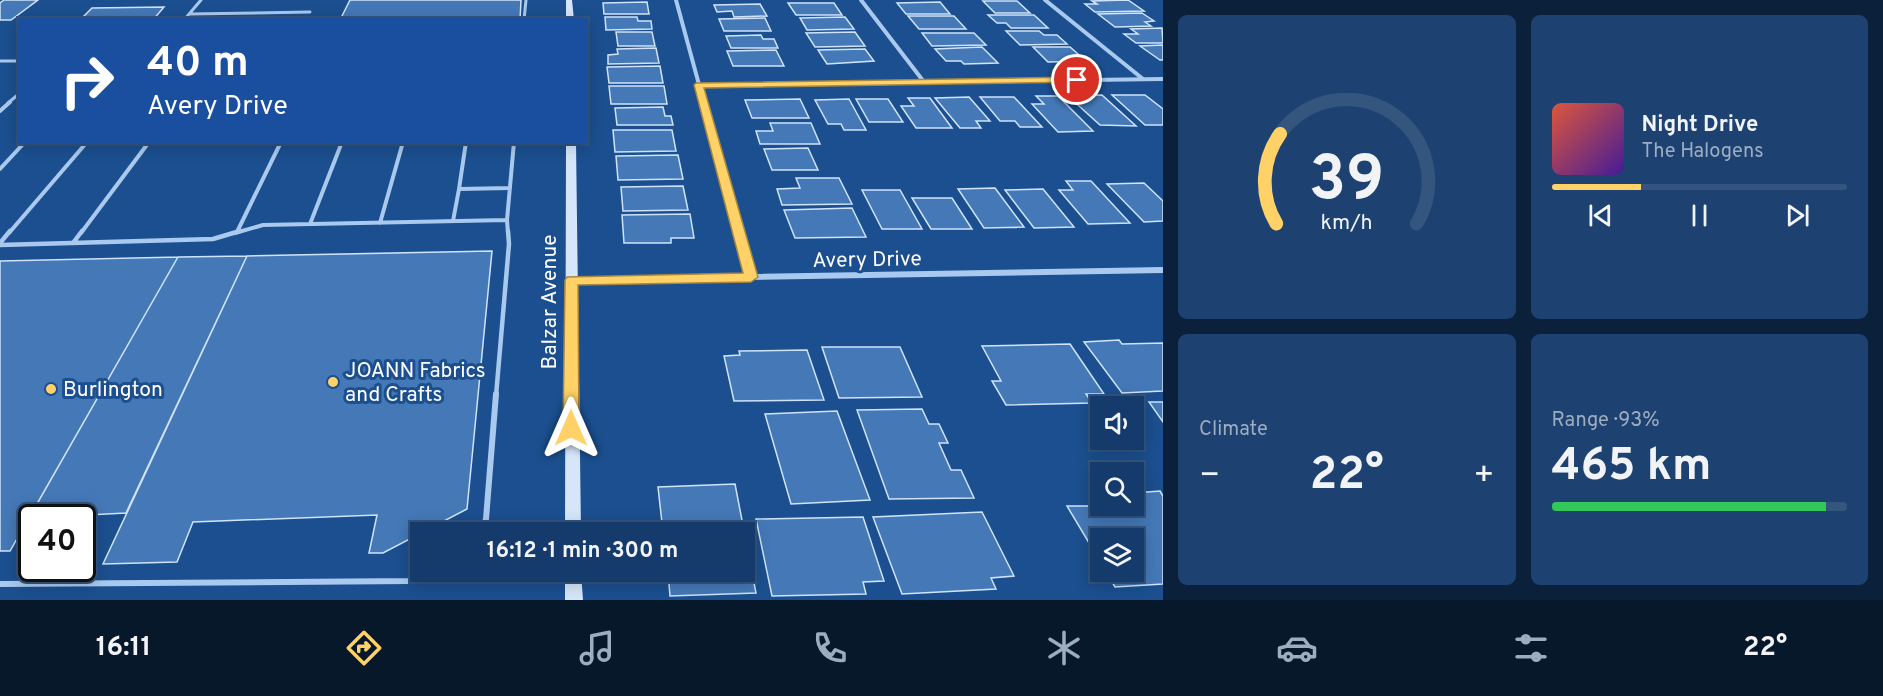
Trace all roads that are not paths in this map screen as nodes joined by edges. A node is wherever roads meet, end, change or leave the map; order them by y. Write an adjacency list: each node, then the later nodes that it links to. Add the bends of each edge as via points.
1 (201, 0): 8 (lane)
2 (526, 0): 10 (lane)
3 (569, 0): 11 (street)
4 (676, 0): 17 (street)
5 (861, 0): 16 (street)
6 (1045, 0): 14 (street)
7 (310, 12): 8 (lane)
8 (189, 14): 9 (lane)
9 (186, 18)
10 (524, 18)
11 (570, 18)
12 (0, 61): 13 (lane)
13 (18, 61)
14 (1143, 79): 15 (street); 16 (street)
15 (1163, 79)
16 (924, 82): 17 (street)
17 (699, 85): 40 (street)
18 (18, 95): 19 (lane)
19 (0, 111)
20 (24, 144): 29 (lane)
21 (85, 144): 38 (lane)
22 (148, 144): 37 (lane)
23 (280, 144): 36 (lane)
24 (341, 144): 35 (lane)
25 (402, 144): 34 (lane)
26 (466, 144): 31 (lane)
27 (514, 144): 30 (lane)
28 (571, 144): 41 (street, Balzar Avenue)
29 (0, 169)
30 (510, 188): 31 (lane); 32 (lane)
31 (459, 189): 33 (lane)
32 (507, 220): 33 (lane); 42 (lane, via 509,244)
33 (453, 221): 34 (lane)
34 (380, 223): 35 (lane)
35 (310, 224): 36 (lane, via 263,225)
36 (237, 232): 37 (lane, via 213,238)
37 (74, 243): 38 (lane)
38 (0, 244)
39 (1163, 270): 40 (street, Avery Drive)
40 (751, 277): 41 (street, Avery Drive)
41 (572, 280): 43 (street, Balzar Avenue)
42 (485, 522)
43 (573, 522)
44 (410, 581): 46 (lane)
45 (573, 582): 47 (street)
46 (0, 584)
47 (574, 600)

